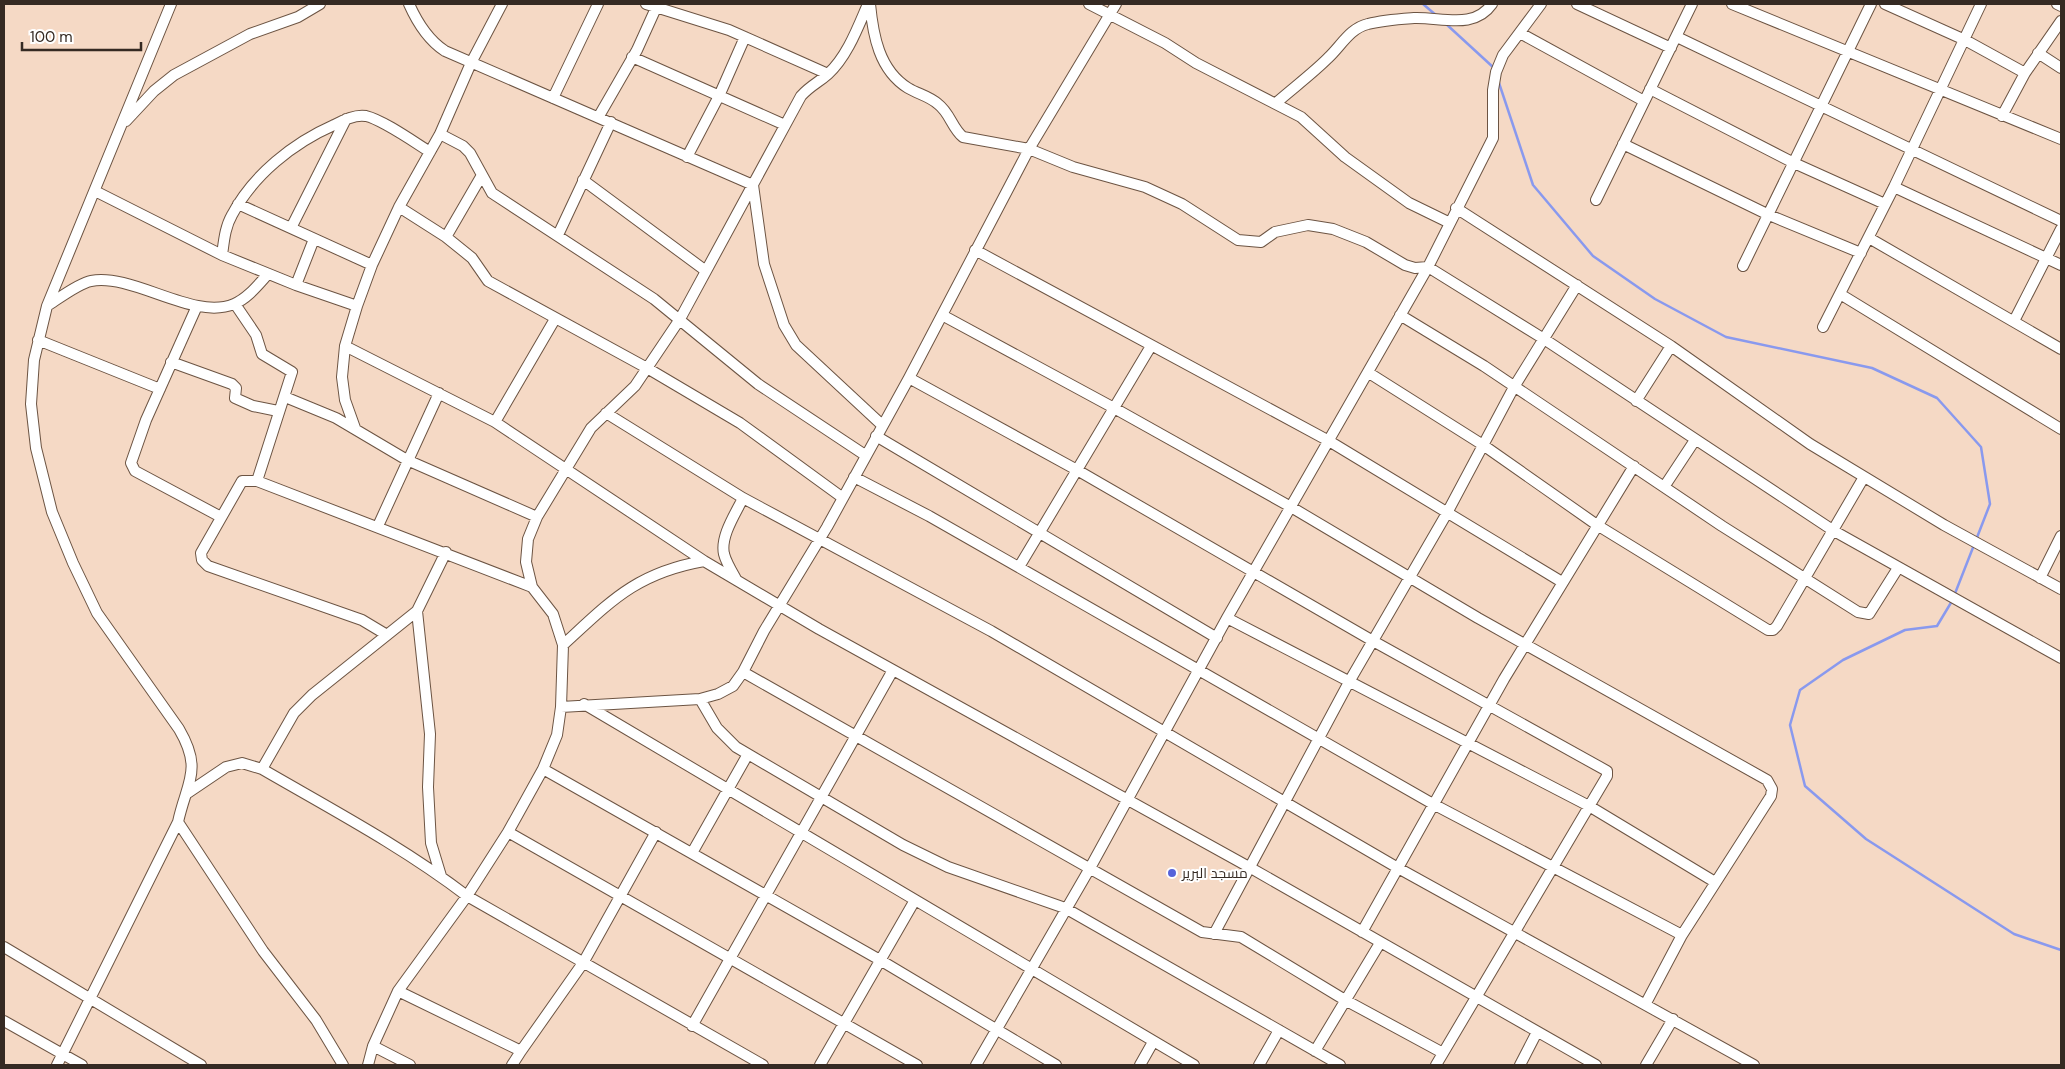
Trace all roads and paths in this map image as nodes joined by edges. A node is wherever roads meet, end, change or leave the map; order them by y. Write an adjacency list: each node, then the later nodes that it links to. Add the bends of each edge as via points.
1 (171, 4): 45 (street)
2 (320, 4): 45 (street, via 298,17 250,34 174,75)
3 (409, 4): 30 (street, via 437,46)
4 (502, 4): 30 (street)
5 (598, 4): 37 (street)
6 (869, 4): 33 (street, via 849,44); 50 (street, via 878,52 892,75 908,88 938,103 948,112 963,137)
7 (1089, 4): 20 (street)
8 (1116, 4): 20 (street)
9 (1492, 4): 39 (street, via 1477,18 1457,21 1415,18 1367,24 1348,35 1330,57)
10 (1541, 4): 22 (street)
11 (1577, 4): 26 (street)
12 (1692, 4): 24 (street)
13 (1732, 4): 27 (street)
14 (1871, 4): 27 (street)
15 (1885, 4): 25 (street)
16 (1982, 4): 25 (street)
17 (2057, 4): 19 (street)
18 (651, 6): 23 (street); 29 (street)
19 (2061, 6)
20 (1111, 14): 39 (street, via 1196,63); 50 (street)
21 (2061, 21): 28 (street)
22 (1520, 33): 38 (street); 64 (street, via 1503,55 1496,72 1492,104 1493,138)
23 (744, 37): 33 (street); 36 (street)
24 (1676, 37): 26 (street); 40 (street)
25 (1965, 40): 32 (street); 35 (street)
26 (1671, 48): 34 (street)
27 (1848, 52): 35 (street); 40 (street)
28 (2038, 53): 31 (street); 32 (street)
29 (632, 57): 36 (street); 41 (street)
30 (471, 63): 37 (street); 47 (street)
31 (2061, 68)
32 (2025, 73): 42 (street)
33 (828, 74): 46 (street, via 812,83 801,96)
34 (1650, 89): 38 (street); 54 (street)
35 (1940, 90): 42 (street); 51 (street)
36 (719, 96): 46 (street); 53 (street)
37 (553, 98): 41 (street)
38 (1644, 101): 49 (street)
39 (1276, 102): 67 (street, via 1301,117 1345,156 1409,203)
40 (1821, 107): 51 (street); 54 (street)
41 (599, 116): 44 (street)
42 (2002, 116): 48 (street)
43 (346, 119): 52 (street, via 358,116 375,120); 61 (street, via 290,150); 68 (street)
44 (611, 122): 53 (street); 56 (street)
45 (122, 125): 59 (street)
46 (786, 125): 57 (street)
47 (440, 134): 52 (street); 55 (street, via 470,153)
48 (2061, 139)
49 (1623, 144): 60 (street); 65 (street)
50 (1029, 149): 74 (street); 81 (street, via 1145,187 1182,204 1238,240 1261,242 1275,232 1308,225 1366,242 1416,268)
51 (1912, 149): 58 (street); 66 (street)
52 (430, 152): 63 (street)
53 (687, 157): 57 (street)
54 (1794, 163): 62 (street); 65 (street)
55 (482, 175): 70 (street, via 492,193); 71 (street)
56 (583, 180): 70 (street); 82 (street)
57 (754, 185): 82 (street); 116 (street, via 764,264 784,325 796,345)
58 (1894, 187): 62 (street); 77 (street)
59 (95, 191): 76 (street); 88 (street)
60 (1596, 200)
61 (238, 204): 68 (street); 76 (street, via 226,231)
62 (1885, 204): 72 (street)
63 (400, 207): 71 (street); 78 (street)
64 (1456, 208): 67 (street); 85 (street)
65 (1769, 215): 75 (street); 79 (street)
66 (2061, 221)
67 (1450, 223): 81 (street)
68 (291, 228): 73 (street)
69 (2061, 229): 77 (street)
70 (558, 235): 94 (street)
71 (446, 237): 93 (street, via 472,258 488,281)
72 (1868, 238): 75 (street); 95 (street)
73 (314, 239): 78 (street); 84 (street)
74 (975, 250): 92 (street); 100 (street)
75 (1861, 253): 86 (street)
76 (222, 255): 83 (street)
77 (2047, 258): 80 (street); 95 (street)
78 (372, 265): 90 (street)
79 (1743, 266)
80 (2061, 266)
81 (1428, 267): 91 (street); 97 (street)
82 (706, 271): 94 (street)
83 (268, 274): 84 (street); 87 (street)
84 (296, 285): 90 (street)
85 (1577, 285): 97 (street); 101 (street)
86 (1840, 294): 96 (street); 118 (street)
87 (235, 304): 89 (street); 110 (street, via 256,335 262,354 292,372)
88 (47, 306): 89 (street, via 90,281 108,280); 98 (street)
89 (197, 306): 103 (street)
90 (357, 306): 99 (street)
91 (1400, 315): 105 (street); 107 (street)
92 (942, 316): 106 (street); 112 (street)
93 (555, 319): 104 (street); 115 (street)
94 (680, 319): 104 (street); 123 (street, via 758,384)
95 (2014, 321): 102 (street)
96 (1823, 326)
97 (1544, 339): 107 (street); 111 (street)
98 (38, 340): 108 (street); 181 (street, via 31,404 36,448 52,512 96,614 190,748 193,765)
99 (345, 346): 109 (street); 117 (street, via 344,393)
100 (1151, 346): 112 (street); 121 (street)
101 (1670, 346): 111 (street); 129 (street, via 1810,444)
102 (2061, 349)
103 (171, 362): 108 (street); 113 (street, via 232,384 236,388 235,398 246,404)
104 (647, 368): 114 (street, via 635,386); 133 (street, via 740,423)
105 (1369, 373): 121 (street); 122 (street)
106 (909, 378): 116 (street); 127 (street)
107 (1514, 387): 122 (street); 125 (street)
108 (160, 389): 137 (street, via 131,459 132,468)
109 (439, 393): 115 (street); 124 (street)
110 (286, 397): 113 (street); 117 (street)
111 (1636, 401): 120 (street)
112 (1114, 408): 127 (street); 134 (street)
113 (278, 411): 130 (street)
114 (606, 413): 126 (street, via 591,428); 132 (street)
115 (495, 422): 126 (street)
116 (882, 425): 119 (street)
117 (356, 428): 124 (street)
118 (2061, 429)
119 (876, 436): 123 (street); 141 (street)
120 (1695, 440): 131 (street); 140 (street)
121 (1329, 441): 134 (street); 135 (street)
122 (1483, 446): 135 (street); 138 (street)
123 (865, 455): 128 (street)
124 (407, 460): 136 (street); 139 (street)
125 (1634, 466): 131 (street); 138 (street)
126 (565, 468): 136 (street); 145 (street)
127 (1077, 470): 141 (street); 148 (street)
128 (854, 477): 133 (street); 146 (street)
129 (1864, 477): 140 (street); 151 (street)
130 (257, 481): 137 (street, via 242,481); 139 (street)
131 (1664, 487): 150 (street)
132 (743, 498): 143 (street); 152 (street, via 724,544 724,554)
133 (843, 498): 143 (street)
134 (1291, 507): 148 (street); 149 (street)
135 (1447, 513): 149 (street); 153 (street)
136 (536, 516): 154 (street, via 528,538 526,562)
137 (221, 518): 159 (street, via 201,553 208,566 362,620)
138 (1597, 525): 150 (street, via 1768,630 1777,626); 153 (street)
139 (378, 526): 144 (street)
140 (1834, 530): 147 (street); 150 (street)
141 (1040, 532): 146 (street); 160 (street)
142 (2061, 536): 151 (street)
143 (821, 538): 156 (street); 173 (street, via 992,631)
144 (446, 552): 154 (street); 157 (street)
145 (704, 561): 152 (street); 163 (street, via 678,566 638,582)
146 (1019, 568): 166 (street)
147 (1898, 568): 150 (street, via 1872,610 1864,615); 164 (street)
148 (1255, 572): 158 (street); 161 (street)
149 (1411, 576): 161 (street); 162 (street)
150 (1806, 578)
151 (2040, 578): 155 (street)
152 (736, 580): 156 (street)
153 (1562, 582): 162 (street)
154 (532, 587): 163 (street, via 553,614)
155 (2061, 589)
156 (780, 605): 165 (street); 167 (street)
157 (417, 611): 159 (street); 196 (street, via 430,734 431,843)
158 (1227, 618): 160 (street); 168 (street)
159 (388, 635): 179 (street, via 294,713)
160 (1217, 638): 166 (street)
161 (1373, 641): 168 (street); 172 (street)
162 (1525, 644): 172 (street); 197 (street, via 1767,780 1772,789 1771,796)
163 (562, 645): 171 (street)
164 (2061, 658)
165 (892, 670): 174 (street); 183 (street)
166 (1198, 670): 173 (street); 175 (street)
167 (743, 672): 169 (street, via 733,686); 174 (street)
168 (1349, 682): 175 (street); 176 (street)
169 (700, 699): 170 (street); 177 (street, via 717,728)
170 (584, 704): 171 (street); 180 (street)
171 (561, 706): 178 (street, via 557,735)
172 (1488, 706): 176 (street); 186 (street, via 1604,768 1607,776)
173 (1163, 732): 183 (street); 184 (street)
174 (854, 737): 182 (street); 194 (street)
175 (1319, 737): 184 (street); 185 (street)
176 (1468, 743): 185 (street); 186 (street)
177 (748, 754): 180 (street); 182 (street)
178 (543, 768): 188 (street); 189 (street)
179 (262, 769): 181 (street, via 242,763 226,767); 196 (street)
180 (728, 790): 190 (street); 191 (street)
181 (186, 794): 187 (street)
182 (821, 796): 190 (street); 202 (street, via 903,845 948,867)
183 (1126, 800): 192 (street); 194 (street)
184 (1284, 801): 192 (street); 195 (street)
185 (1433, 804): 193 (street); 195 (street)
186 (1589, 806): 193 (street); 197 (street)
187 (178, 822): 215 (street); 234 (street, via 263,951 316,1020)
188 (508, 832): 199 (street); 200 (street)
189 (656, 832): 191 (street); 200 (street)
190 (801, 834): 198 (street); 201 (street)
191 (692, 853): 198 (street)
192 (1249, 867): 203 (street); 205 (street)
193 (1553, 867): 204 (street); 206 (street)
194 (1090, 868): 202 (street); 205 (street, via 1202,932)
195 (1398, 868): 203 (street); 204 (street)
196 (441, 876): 199 (street)
197 (1715, 882): 206 (street)
198 (766, 894): 209 (street); 210 (street)
199 (467, 896): 211 (street); 213 (street)
200 (621, 896): 209 (street); 211 (street)
201 (915, 900): 210 (street); 212 (street)
202 (1066, 908): 212 (street); 223 (street)
203 (1362, 932): 207 (street)
204 (1514, 933): 214 (street); 217 (street)
205 (1214, 934): 216 (street, via 1241,937)
206 (1682, 935): 217 (street)
207 (1380, 943): 214 (street); 216 (street)
208 (4, 947): 215 (street)
209 (729, 958): 220 (street); 221 (street)
210 (880, 960): 220 (street); 222 (street)
211 (584, 963): 221 (street); 227 (street)
212 (1030, 968): 222 (street); 225 (street)
213 (398, 991): 226 (street); 227 (street)
214 (1476, 998): 224 (street); 229 (street)
215 (91, 999): 230 (street); 233 (street)
216 (1345, 1000): 228 (street); 229 (street)
217 (1646, 1004): 218 (street)
218 (1673, 1019): 250 (street); 251 (street)
219 (4, 1021): 230 (street)
220 (845, 1023): 239 (street); 240 (street)
221 (692, 1026): 238 (street)
222 (996, 1028): 241 (street); 242 (street)
223 (1279, 1030): 228 (street); 245 (street)
224 (1537, 1032): 248 (street); 249 (street)
225 (1153, 1042): 243 (street); 244 (street)
226 (373, 1046): 235 (street); 236 (street)
227 (521, 1050): 237 (street)
228 (1316, 1051): 246 (street)
229 (1443, 1053): 247 (street)
230 (62, 1054): 231 (street); 232 (street)
231 (57, 1065)
232 (82, 1065)
233 (201, 1065)
234 (343, 1065)
235 (368, 1065)
236 (410, 1065)
237 (512, 1065)
238 (763, 1065)
239 (820, 1065)
240 (918, 1065)
241 (976, 1065)
242 (1056, 1065)
243 (1140, 1065)
244 (1194, 1065)
245 (1259, 1065)
246 (1340, 1065)
247 (1436, 1065)
248 (1520, 1065)
249 (1596, 1065)
250 (1646, 1065)
251 (1754, 1065)

